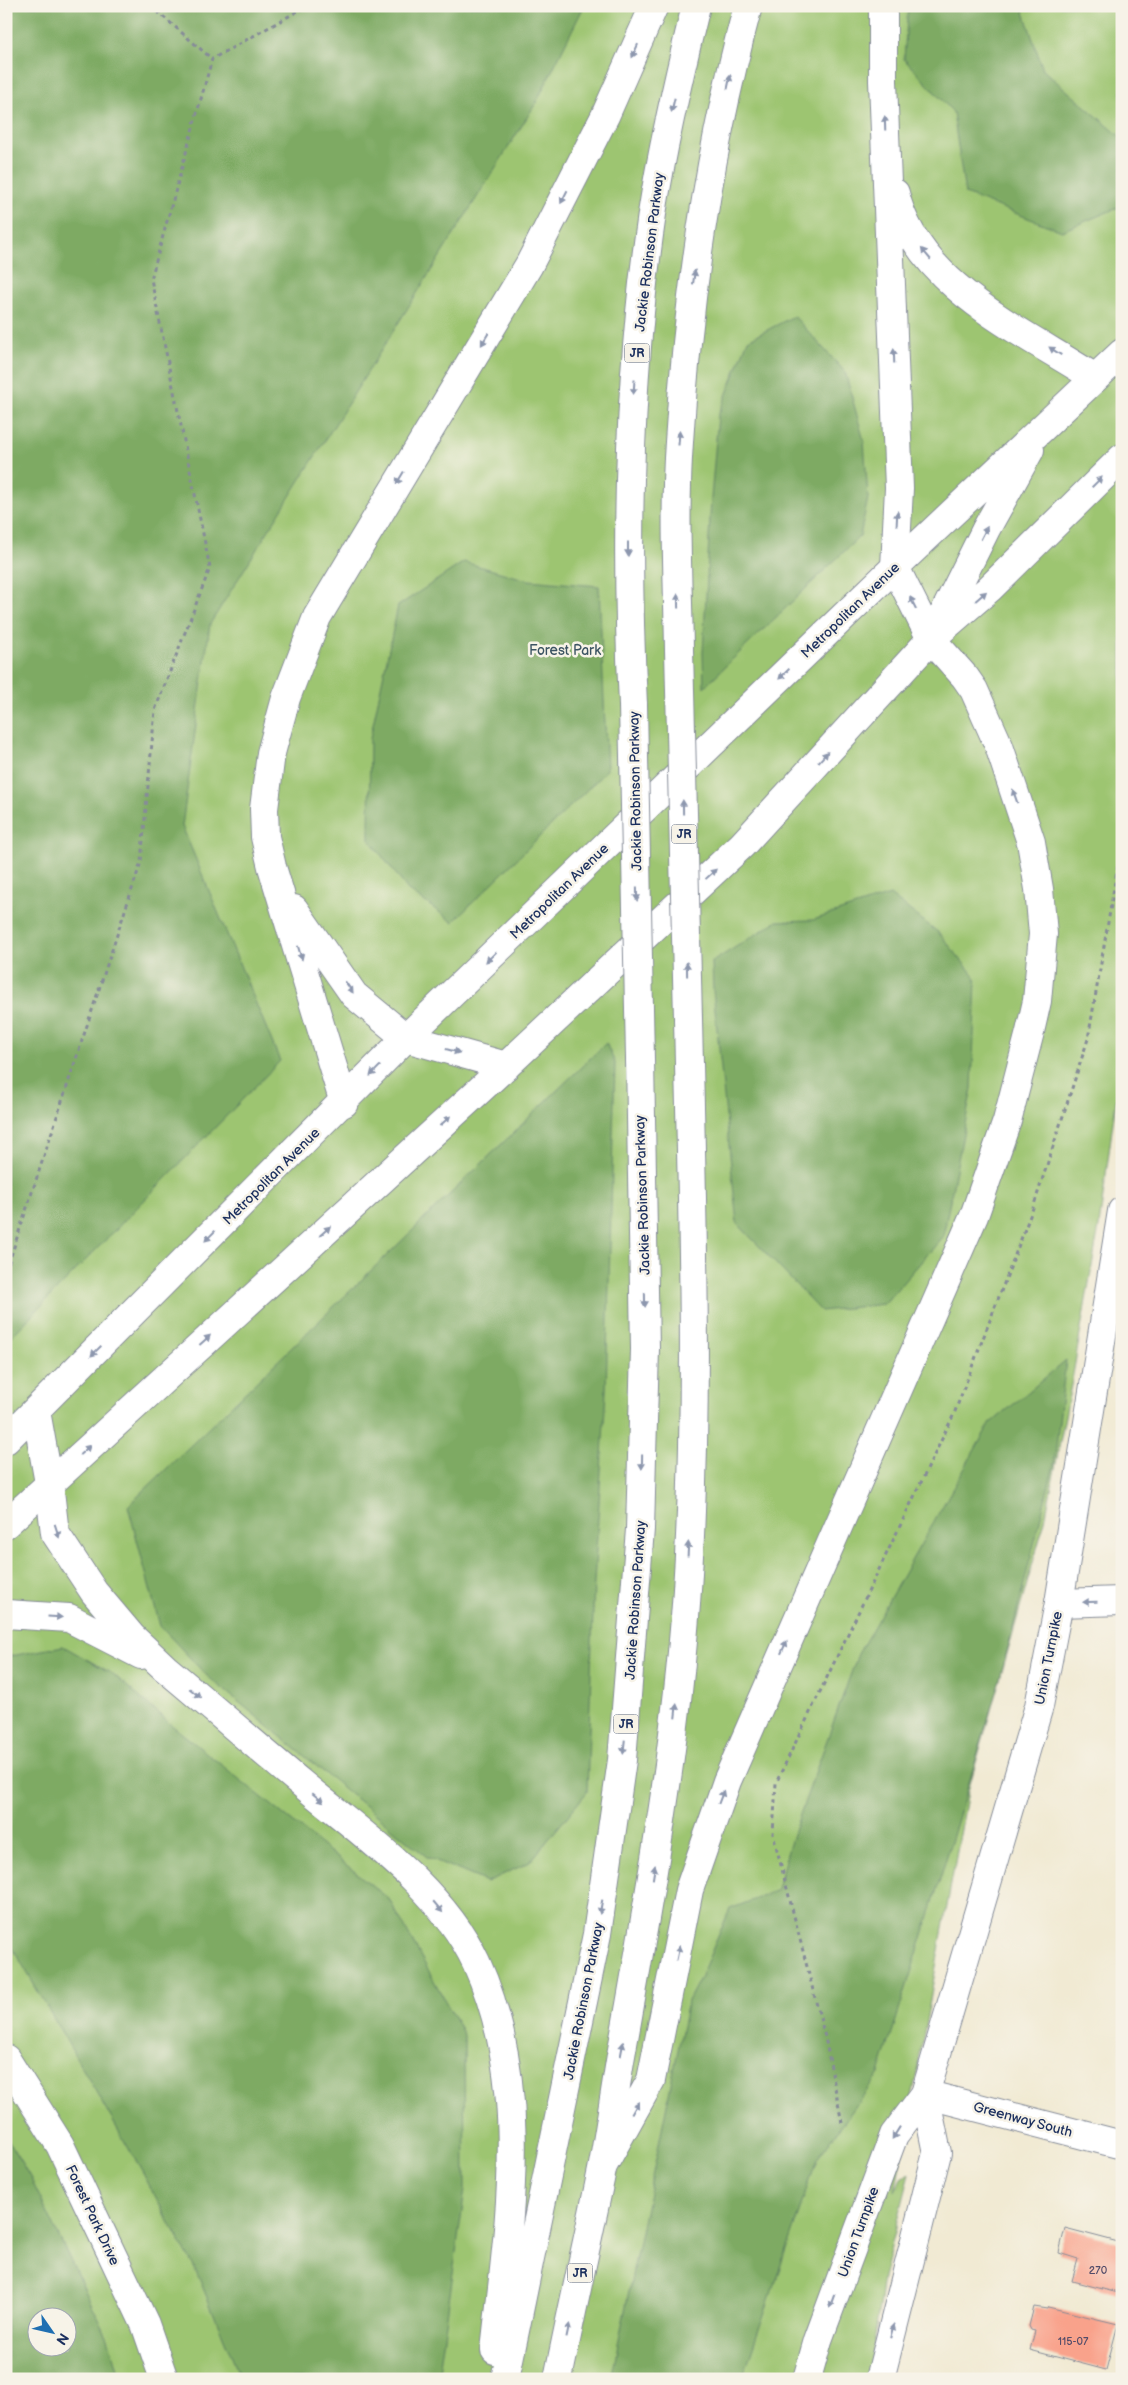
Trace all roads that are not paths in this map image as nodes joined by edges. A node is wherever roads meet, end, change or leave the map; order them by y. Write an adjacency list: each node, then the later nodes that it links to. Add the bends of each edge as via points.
1 (654, 6): 12 (main road, one-way to 12, via 612,102 529,265 333,586 304,646 280,720 265,785 265,837)
2 (696, 6): 31 (main road, Jackie Robinson Parkway / JR, one-way to 31, bridge, via 667,130 652,214 634,385 628,504 645,1350 640,1529 622,1760 596,1934)
3 (748, 6): 28 (main road, JR, one-way to 3, bridge, via 662,1825 686,1602 694,1311 679,650 679,443 692,295 708,184)
4 (883, 6): 5 (main road, one-way to 4)
5 (886, 153): 7 (main road, one-way to 5, via 991,313 943,274 910,232 898,207); 10 (main road, one-way to 5, via 899,488)
6 (1122, 353): 7 (main road, Metropolitan Avenue)
7 (1095, 378): 8 (main road, Metropolitan Avenue)
8 (1044, 426): 10 (main road, Metropolitan Avenue); 11 (main road, one-way to 8, via 986,529)
9 (1122, 458): 11 (main road, one-way to 9, via 989,589)
10 (894, 567): 11 (main road, one-way to 10); 13 (main road, Metropolitan Avenue, one-way to 13)
11 (931, 639): 14 (main road, one-way to 11, via 742,845); 28 (main road, one-way to 11, via 651,2080 690,1890 714,1816 742,1743 974,1216 1007,1121 1036,1001 1043,934 1031,842 999,746 974,690 966,676)
12 (281, 890): 13 (main road, one-way to 13, via 354,995); 15 (main road, one-way to 15)
13 (406, 1038): 14 (main road, one-way to 14); 15 (main road, Metropolitan Avenue, one-way to 15)
14 (506, 1066): 19 (main road, one-way to 14)
15 (344, 1103): 17 (main road, Metropolitan Avenue, one-way to 17)
16 (1122, 1211): 22 (main road, Union Turnpike)
17 (36, 1411): 18 (main road, Metropolitan Avenue); 19 (main road)
18 (6, 1440)
19 (50, 1483): 20 (main road); 24 (main road, one-way to 24, via 55,1533 94,1592 132,1637)
20 (6, 1524)
21 (1122, 1602): 22 (main road, one-way to 22)
22 (1059, 1603): 26 (main road, Union Turnpike, via 1039,1706)
23 (6, 1614): 24 (main road, one-way to 24, via 69,1618)
24 (165, 1668): 30 (main road, one-way to 30, via 396,1863 450,1920 476,1962 495,2014 511,2104 511,2207)
25 (6, 2059): 29 (main road, Forest Park Drive, via 60,2145 145,2324)
26 (925, 2094): 27 (main road, Greenway South); 33 (main road, Union Turnpike, one-way to 33, via 894,2135 818,2340); 34 (main road, Union Turnpike, one-way to 26, via 937,2153)
27 (1122, 2145)
28 (603, 2166): 32 (main road, JR, one-way to 28)
29 (164, 2379)
30 (492, 2379)
31 (505, 2379)
32 (558, 2379)
33 (807, 2379)
34 (880, 2379)

